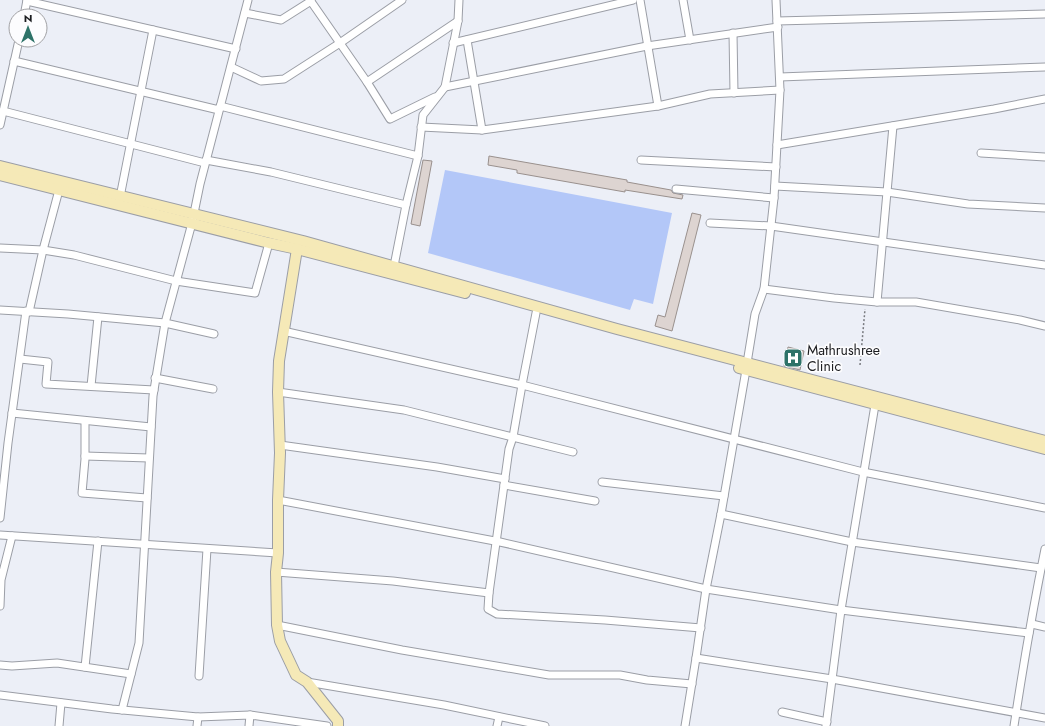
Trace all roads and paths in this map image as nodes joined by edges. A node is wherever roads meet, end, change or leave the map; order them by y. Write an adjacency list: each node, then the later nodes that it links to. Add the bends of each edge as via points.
1 (248, 0): 10 (street)
2 (402, 0): 18 (street)
3 (460, 0): 12 (street)
4 (633, 0): 16 (street)
5 (640, 0): 20 (street)
6 (683, 0): 17 (street)
7 (776, 0): 13 (street)
8 (27, 1): 14 (street)
9 (313, 1): 10 (street, via 281,20); 18 (street)
10 (245, 13): 22 (street)
11 (1045, 14): 13 (street)
12 (458, 21): 19 (street); 28 (street)
13 (777, 24): 15 (street); 26 (street)
14 (153, 30): 22 (street); 31 (street)
15 (733, 33): 17 (street); 32 (street)
16 (467, 40): 19 (street); 27 (street)
17 (690, 40): 20 (street)
18 (340, 43): 24 (street, via 284,79 261,81); 28 (street)
19 (453, 43): 29 (street)
20 (647, 46): 27 (street); 35 (street)
21 (16, 48): 23 (street)
22 (236, 49): 24 (street)
23 (14, 61): 31 (street); 37 (street)
24 (231, 67): 36 (street)
25 (1045, 67): 26 (street)
26 (780, 77): 30 (street)
27 (475, 81): 29 (street); 41 (street)
28 (367, 82): 33 (street, via 390,119)
29 (445, 87): 33 (street)
30 (780, 90): 32 (street); 43 (street)
31 (141, 92): 36 (street); 42 (street)
32 (734, 93): 35 (street, via 710,94)
33 (438, 96): 40 (street, via 423,115)
34 (1045, 99): 39 (street)
35 (658, 106): 41 (street)
36 (220, 108): 45 (street); 48 (street)
37 (3, 111): 38 (street); 42 (street)
38 (0, 125)
39 (893, 126): 43 (street); 55 (street)
40 (421, 127): 41 (street); 45 (street)
41 (482, 130)
42 (131, 143): 48 (street); 56 (street)
43 (777, 146): 50 (street)
44 (982, 153): 46 (street)
45 (418, 156): 58 (street)
46 (1045, 157)
47 (641, 160): 50 (street)
48 (206, 161): 58 (street, via 271,172); 60 (street)
49 (0, 166): 56 (main road)
50 (776, 167): 52 (street)
51 (0, 175): 54 (main road)
52 (775, 186): 55 (street); 57 (street)
53 (676, 189): 57 (street)
54 (58, 190): 60 (main road); 67 (street)
55 (887, 192): 59 (street, via 968,204); 63 (street)
56 (120, 197): 60 (main road)
57 (774, 198): 62 (street)
58 (406, 205): 69 (street)
59 (1045, 208)
60 (192, 219): 64 (main road); 69 (main road, via 303,241); 70 (street)
61 (710, 223): 62 (street)
62 (771, 226): 63 (street); 71 (street)
63 (882, 242): 68 (street); 73 (street)
64 (269, 243): 66 (main road); 70 (street, via 255,293)
65 (0, 248): 67 (street)
66 (297, 249): 76 (main road); 80 (main road)
67 (43, 250): 70 (street, via 74,255); 75 (street)
68 (1045, 265)
69 (394, 266): 84 (main road)
70 (176, 281): 78 (street)
71 (764, 289): 72 (street); 84 (street, via 755,314)
72 (866, 301): 73 (street); 83 (path)
73 (877, 302): 79 (street, via 916,302)
74 (0, 310): 75 (street)
75 (28, 311): 77 (street); 82 (street)
76 (536, 313): 84 (main road); 86 (street)
77 (98, 317): 78 (street); 87 (street)
78 (165, 323): 81 (street); 85 (street)
79 (1045, 326)
80 (284, 331): 86 (street); 90 (main road, via 279,361)
81 (214, 334)
82 (20, 358): 87 (street, via 48,362 46,384); 92 (street)
83 (860, 365)
84 (746, 366): 91 (main road); 96 (street); 97 (main road)
85 (155, 378): 88 (street); 89 (street)
86 (522, 385): 95 (street); 96 (street)
87 (91, 386): 88 (street)
88 (154, 390): 94 (street)
89 (213, 390)
90 (278, 392): 95 (street, via 404,410); 99 (main road)
91 (876, 404): 100 (main road); 104 (street)
92 (12, 413): 93 (street); 98 (street)
93 (85, 421): 94 (street); 102 (street)
94 (151, 426): 103 (street)
95 (513, 437): 101 (street); 105 (street)
96 (733, 440): 104 (street); 108 (street)
97 (1045, 441)
98 (4, 443): 107 (street)
99 (280, 445): 105 (street, via 436,466); 110 (main road)
100 (1045, 449)
101 (573, 452)
102 (85, 456): 103 (street); 109 (street, via 82,493)
103 (149, 458): 109 (street)
104 (863, 472): 112 (street); 119 (street)
105 (504, 482): 111 (street); 118 (street)
106 (602, 482): 108 (street)
107 (2, 485): 114 (street)
108 (724, 496): 113 (street)
109 (147, 498): 120 (street)
110 (278, 500): 118 (street); 123 (main road)
111 (595, 501)
112 (1045, 508)
113 (721, 514): 119 (street); 127 (street)
114 (0, 518)
115 (0, 535): 116 (street)
116 (12, 536): 117 (street); 126 (street)
117 (98, 541): 120 (street); 138 (street)
118 (496, 541): 127 (street); 128 (street)
119 (852, 542): 124 (street); 130 (street)
120 (144, 544): 121 (street); 139 (street, via 139,643)
121 (207, 549): 123 (street); 140 (street)
122 (1045, 549): 124 (street)
123 (278, 553): 125 (main road)
124 (1043, 563): 131 (street)
125 (276, 572): 128 (street, via 393,581); 132 (main road)
126 (0, 580): 129 (street)
127 (706, 588): 130 (street); 134 (street)
128 (489, 593): 134 (street, via 488,609 497,614)
129 (0, 606)
130 (841, 610): 135 (street); 141 (street)
131 (1032, 624): 133 (street); 135 (street)
132 (277, 625): 142 (main road, via 280,641 296,675); 143 (street, via 402,650 549,674 620,675)
133 (1045, 627)
134 (701, 628): 136 (street)
135 (1029, 633): 148 (street)
136 (696, 658): 141 (street); 143 (street)
137 (0, 665): 138 (street, via 57,663)
138 (85, 667): 139 (street)
139 (131, 674): 146 (street)
140 (199, 676)
141 (832, 679): 148 (street); 154 (street)
142 (308, 682): 151 (street); 159 (main road, via 338,720)
143 (692, 684): 162 (street)
144 (0, 695): 145 (street)
145 (61, 703): 146 (street); 155 (street)
146 (122, 710): 150 (street)
147 (782, 712): 154 (street)
148 (1016, 712): 152 (street); 163 (street)
149 (250, 715): 150 (street); 153 (street); 157 (street)
150 (198, 716): 156 (street)
151 (499, 716): 160 (street); 161 (street)
152 (1045, 718)
153 (300, 724): 158 (street)
154 (826, 724)
155 (59, 726)
156 (197, 726)
157 (249, 726)
158 (327, 726)
159 (338, 726)
160 (497, 726)
161 (545, 726)
162 (685, 726)
163 (1014, 726)

